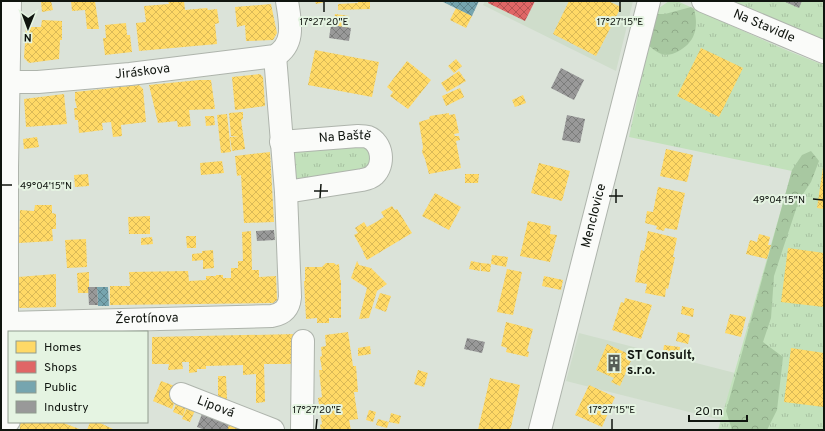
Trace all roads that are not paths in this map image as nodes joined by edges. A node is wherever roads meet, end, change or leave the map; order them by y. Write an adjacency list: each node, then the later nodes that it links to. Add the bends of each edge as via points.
1 (10, 1): 7 (street)
2 (287, 1): 6 (street, via 291,35 283,50)
3 (649, 1): 17 (street, Menclovice)
4 (703, 1): 5 (street, Na Stavidle)
5 (824, 52)
6 (275, 56): 7 (street, Jiráskova, via 130,74); 8 (street)
7 (9, 82): 9 (street)
8 (281, 142): 10 (street); 10 (street, Na Baště, via 358,136 374,141 382,155 380,166 369,178)
9 (4, 167): 11 (street)
10 (286, 192): 11 (street, Žerotínova, via 290,297 286,310 278,315)
11 (6, 323): 13 (street)
12 (303, 341): 16 (street)
13 (8, 389)
14 (181, 394): 15 (street, Lipová)
15 (273, 430)
16 (302, 430)
17 (540, 430)

